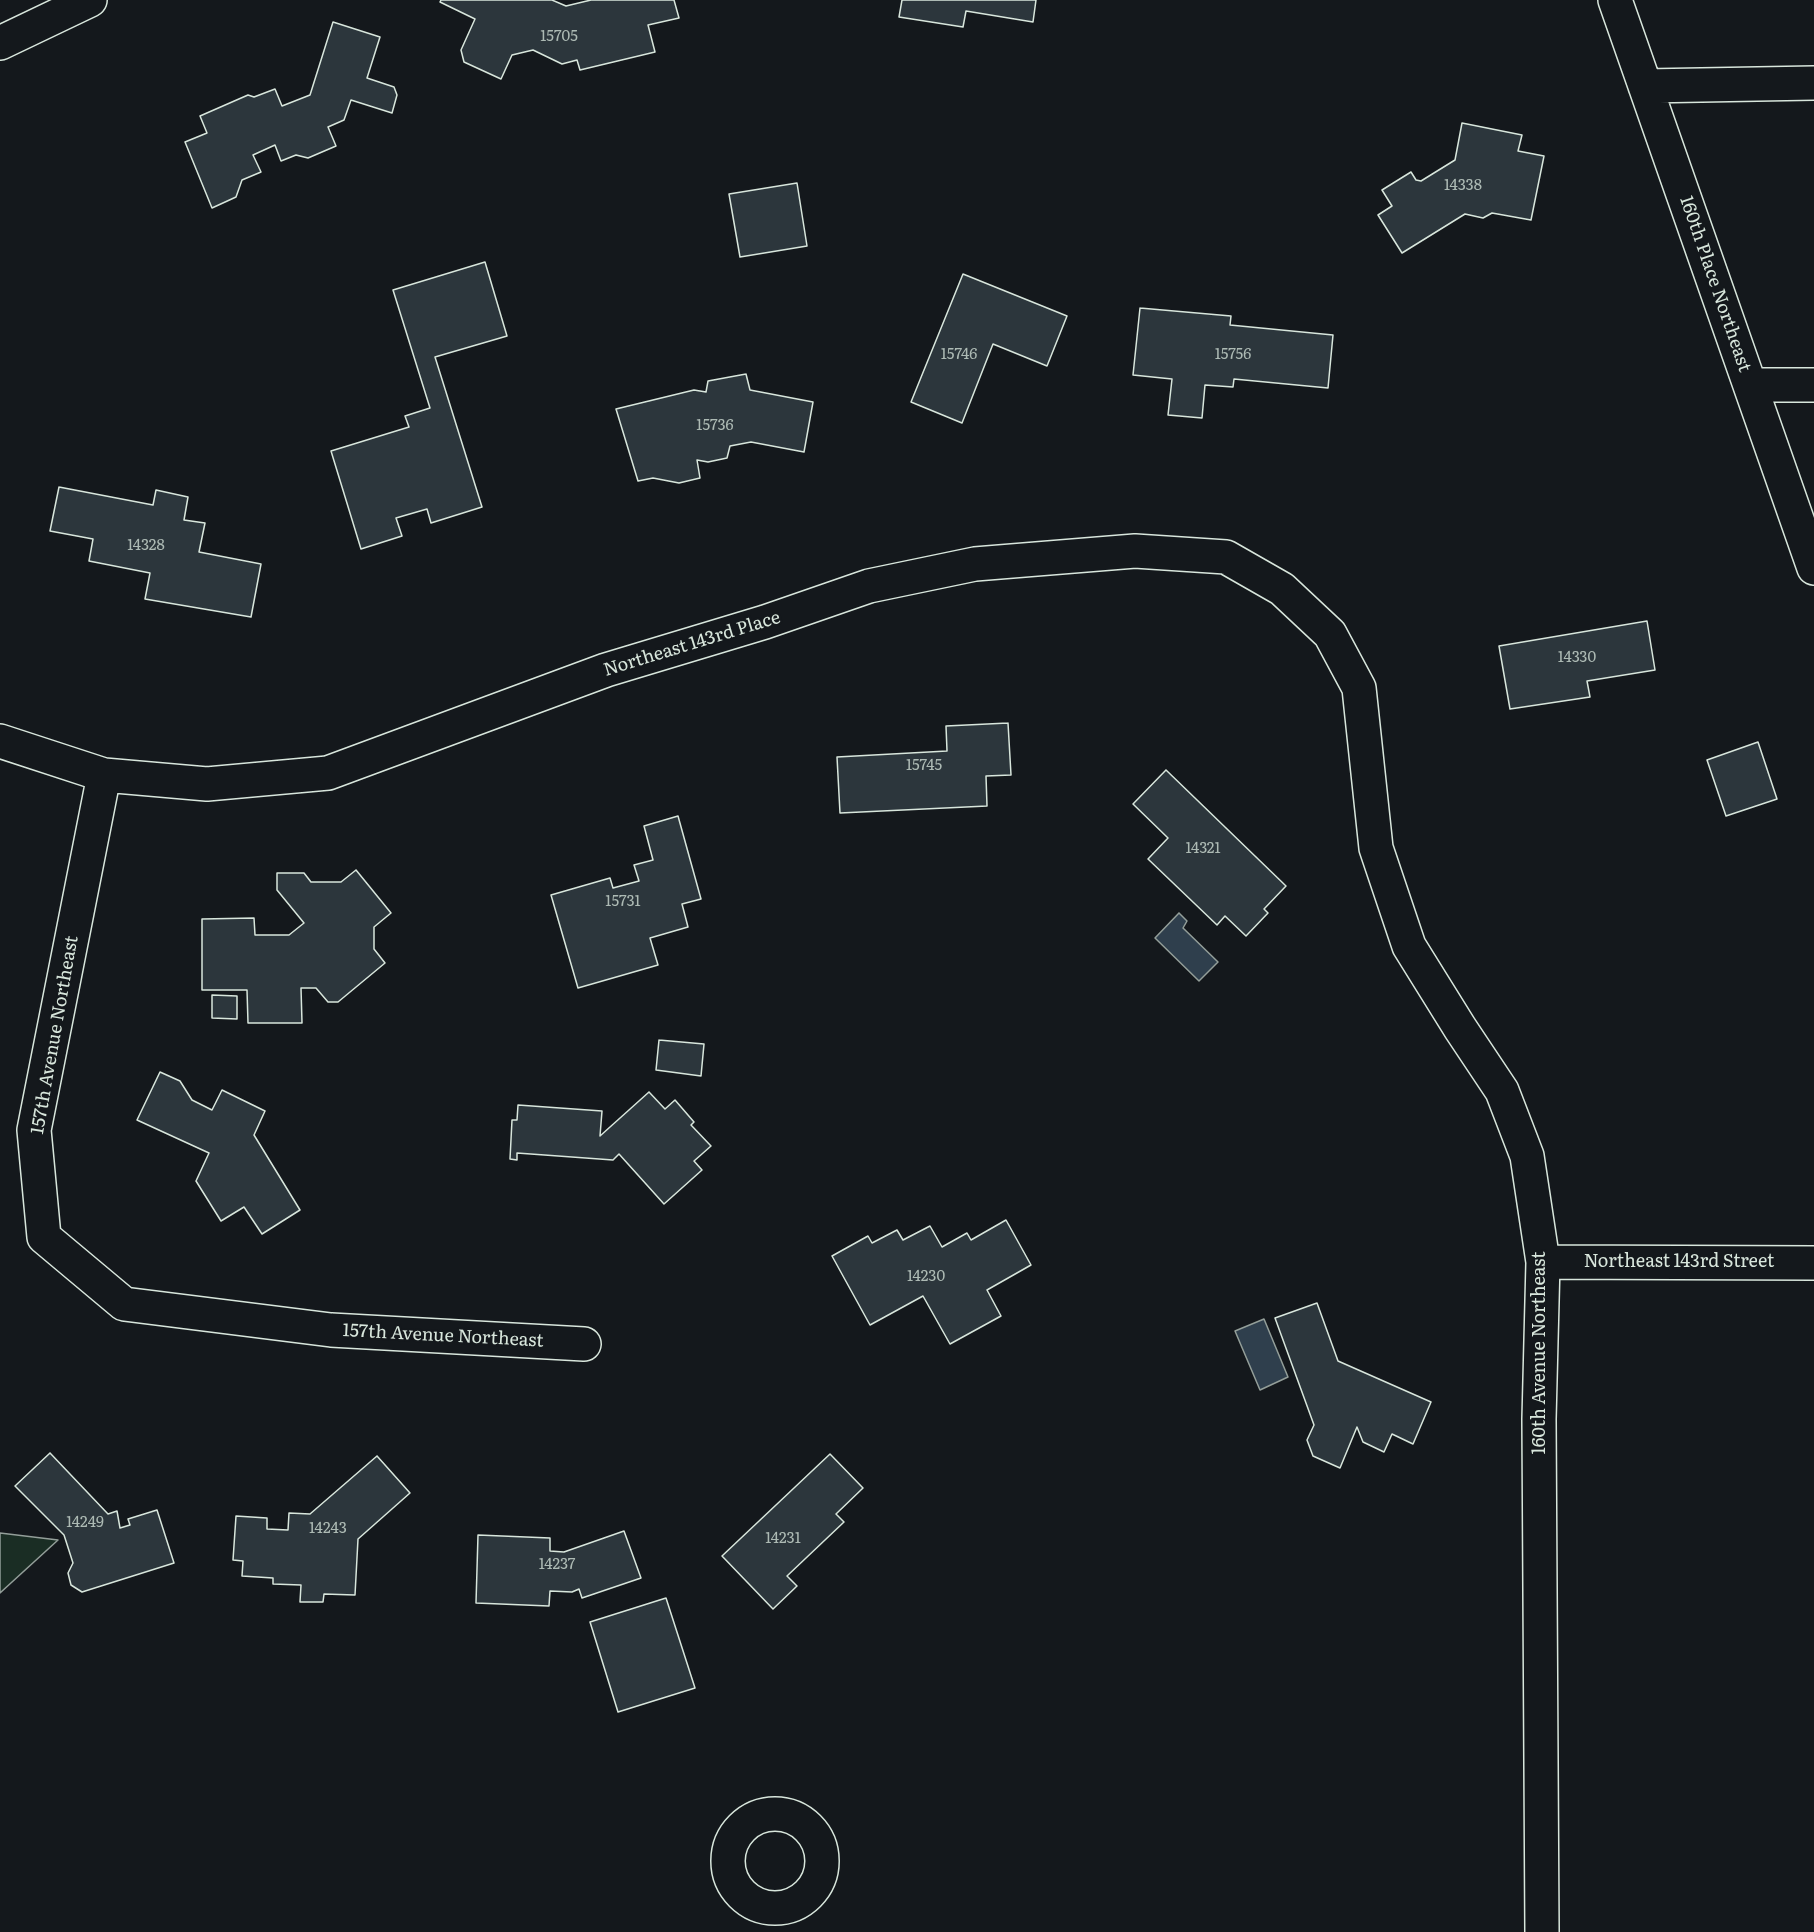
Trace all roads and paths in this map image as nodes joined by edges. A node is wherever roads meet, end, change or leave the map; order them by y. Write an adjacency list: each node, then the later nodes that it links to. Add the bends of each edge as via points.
1 (90, 0): 3 (street)
2 (1615, 0): 5 (street, 160th Place Northeast)
3 (0, 43)
4 (1814, 83): 5 (street)
5 (1645, 86): 6 (street, 160th Place Northeast)
6 (1750, 385): 7 (street); 8 (street, 160th Place Northeast)
7 (1814, 385)
8 (1814, 567)
9 (1282, 589): 11 (street, Northeast 143rd Place, via 1226,557 1135,551 975,564 869,586 606,670 328,773 207,784); 12 (street, 160th Avenue Northeast, via 1330,634 1359,688 1376,848 1409,946 1502,1091 1527,1156)
10 (0, 741): 11 (street)
11 (104, 775): 14 (street, 157th Avenue Northeast, via 34,1130 44,1237 124,1304 331,1330)
12 (1544, 1262): 13 (street, Northeast 143rd Street); 15 (street, 160th Avenue Northeast, via 1539,1419)
13 (1814, 1263)
14 (584, 1344)
15 (1542, 1932)

